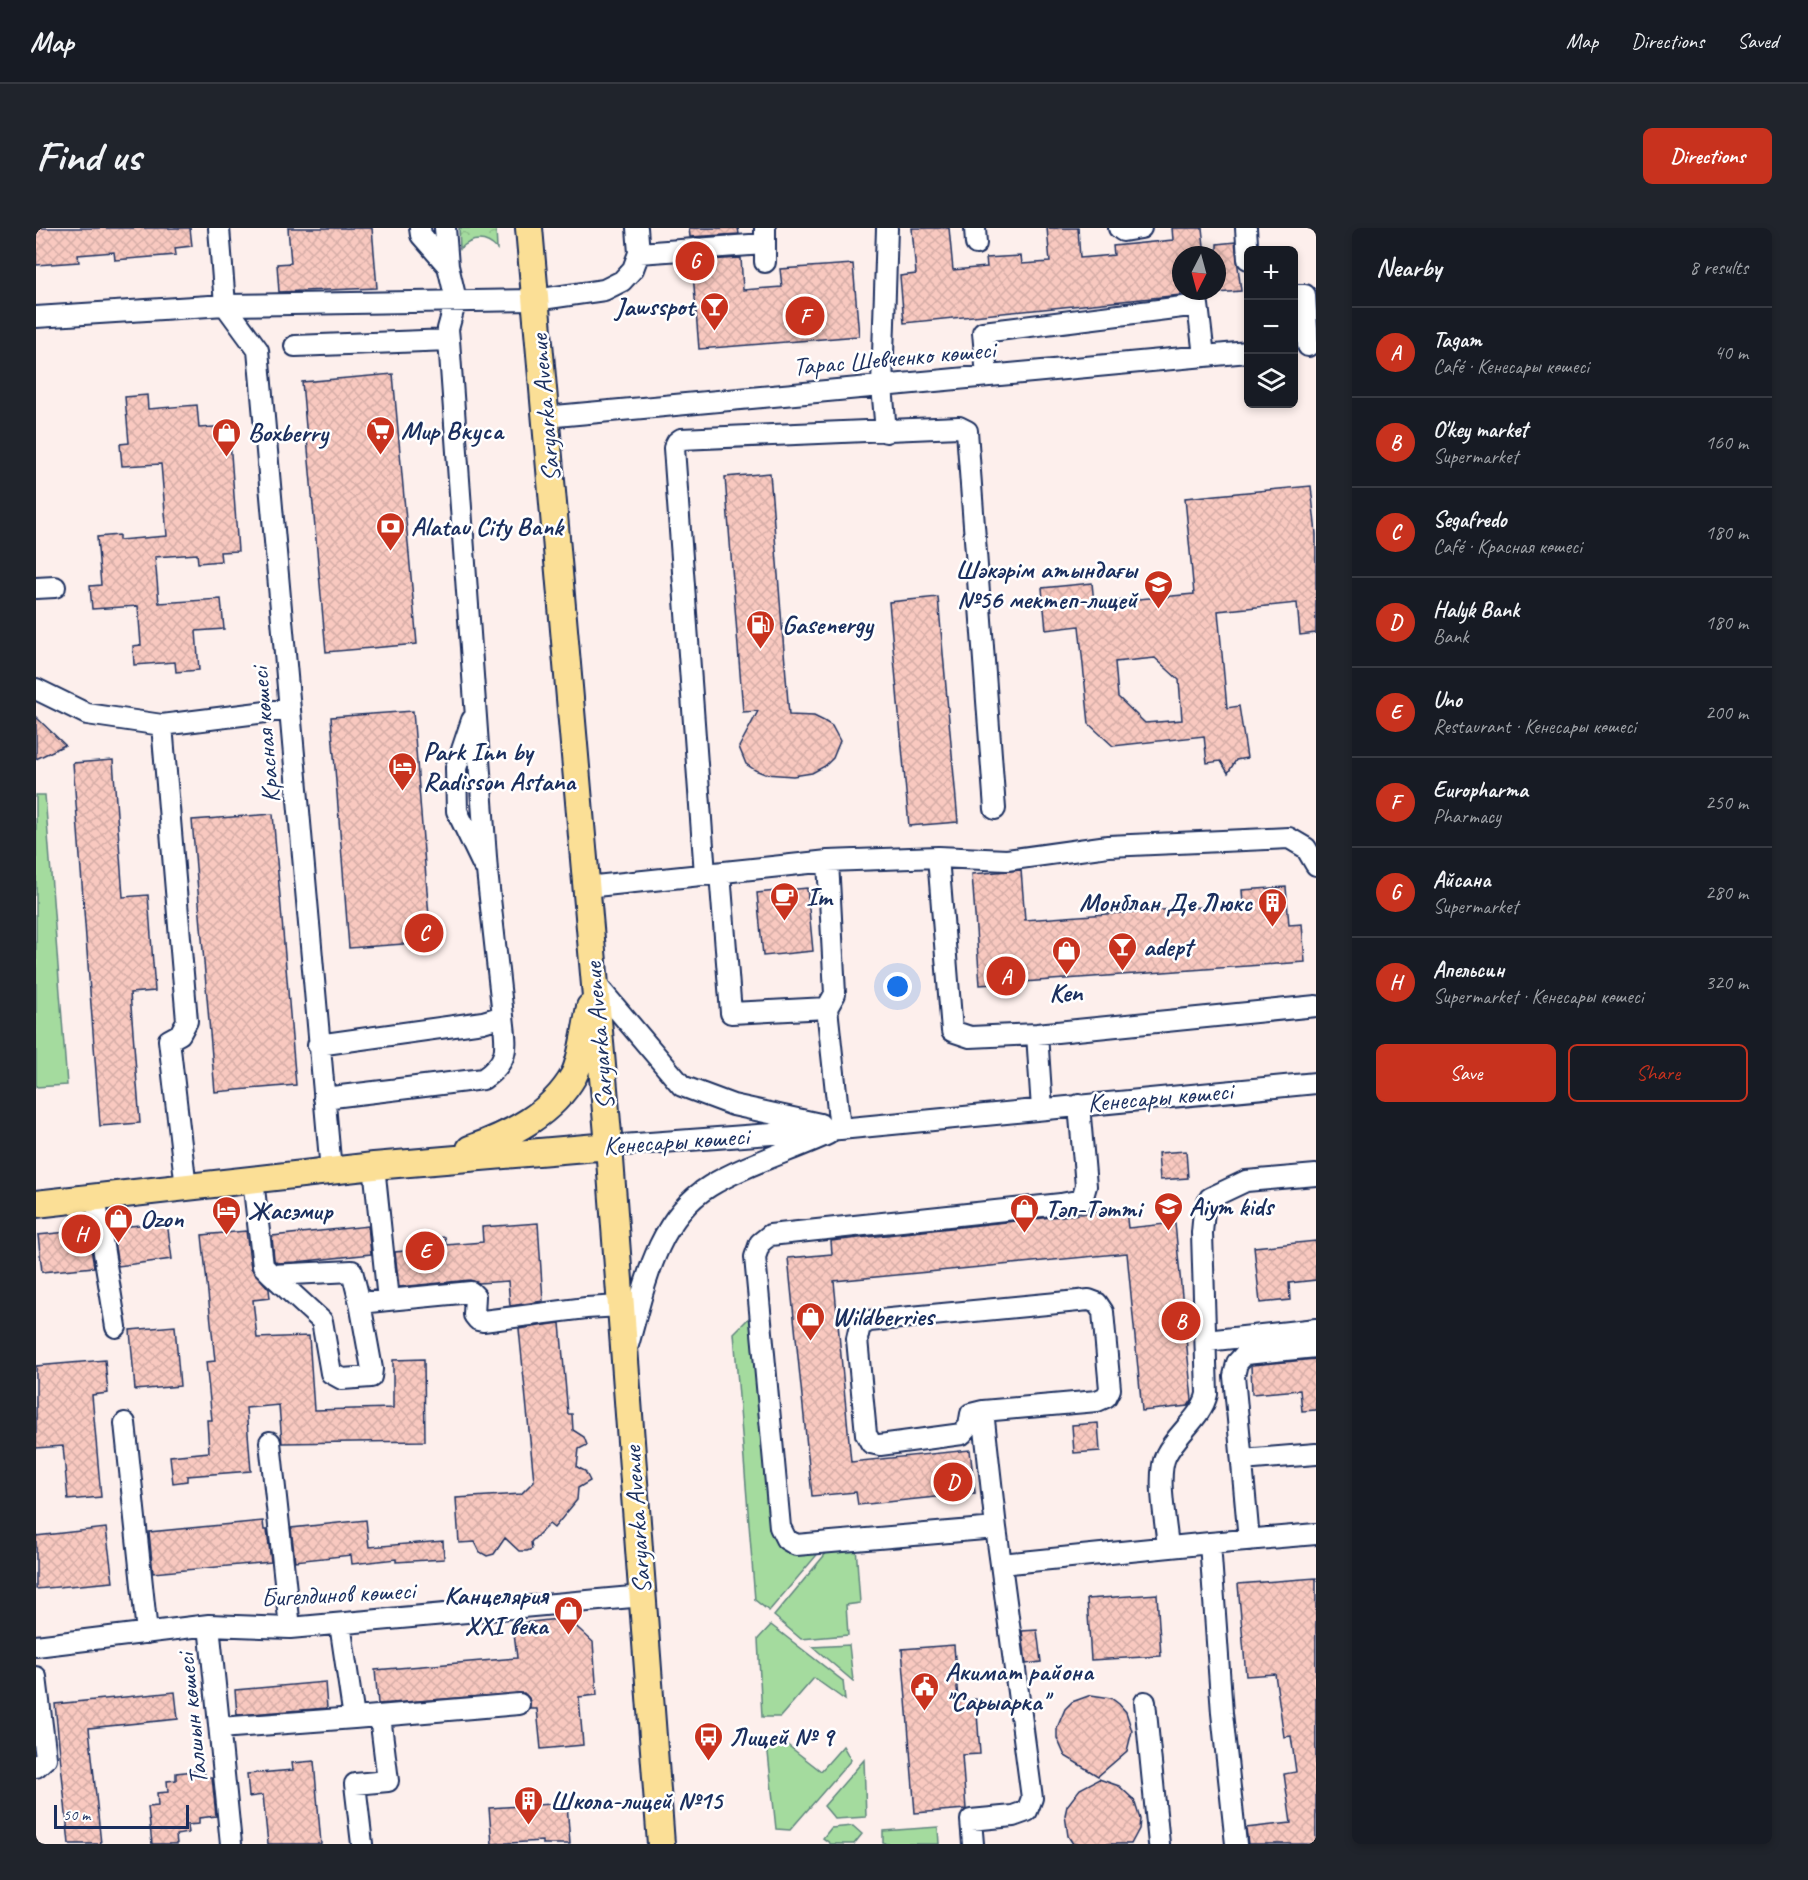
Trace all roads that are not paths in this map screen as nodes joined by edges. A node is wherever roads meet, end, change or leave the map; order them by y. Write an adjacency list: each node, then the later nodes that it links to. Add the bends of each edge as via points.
1 (219, 228): 17 (street)
2 (420, 228): 13 (street, via 421,235)
3 (445, 228): 13 (street)
4 (530, 228): 16 (main road, Saryarka Avenue)
5 (637, 228): 12 (street)
6 (887, 228): 25 (street)
7 (1119, 228): 8 (street)
8 (1141, 228)
9 (1246, 228): 11 (street)
10 (765, 245): 12 (street)
11 (1247, 246)
12 (639, 253): 16 (street, via 633,269 622,281 604,290)
13 (448, 266): 15 (street)
14 (1305, 295): 21 (street)
15 (456, 300): 16 (street); 17 (street); 19 (street)
16 (535, 300): 26 (main road, Saryarka Avenue)
17 (225, 305): 18 (street); 29 (street, Красная көшесі, via 258,350)
18 (36, 317)
19 (449, 339): 20 (street); 40 (street, via 487,871)
20 (295, 346)
21 (1306, 346)
22 (1244, 352): 23 (street, Тарас Шевченко көшесі)
23 (1204, 356): 24 (street, Тарас Шевченко көшесі); 24 (street, via 1198,305 983,332)
24 (987, 376): 25 (street, Тарас Шевченко көшесі)
25 (882, 386): 26 (street, Тарас Шевченко көшесі); 27 (street)
26 (545, 417): 36 (main road, Saryarka Avenue)
27 (886, 432): 31 (street, via 959,427 967,431); 35 (street, via 681,440 674,448)
28 (36, 689): 30 (street, via 87,714)
29 (290, 709): 30 (street); 42 (street, Красная көшесі)
30 (162, 725): 54 (street, via 187,1021 180,1034 169,1040)
31 (995, 809)
32 (938, 857): 33 (street); 34 (street, via 1007,860 1108,846 1289,838 1306,848); 41 (street, via 952,1031 970,1037)
33 (828, 861): 35 (street); 39 (street, via 836,993)
34 (1316, 865)
35 (705, 874): 36 (street); 39 (street, via 720,873 731,1013)
36 (586, 887): 37 (main road, Saryarka Avenue)
37 (595, 983): 47 (street, via 682,1086 733,1105); 48 (main road, Saryarka Avenue); 49 (main road, via 574,1074 552,1103 518,1130)
38 (1316, 1006): 41 (street)
39 (827, 1008): 47 (street)
40 (503, 1016): 42 (street); 44 (street, via 506,1048 499,1068 483,1078)
41 (1037, 1034): 46 (street)
42 (318, 1045): 44 (street, Красная көшесі)
43 (1316, 1083): 45 (street, Кенесары көшесі)
44 (324, 1098): 51 (street, Красная көшесі)
45 (1079, 1105): 46 (street, Кенесары көшесі); 71 (street, via 1086,1186 1082,1200 770,1235 760,1243 755,1257 780,1527 786,1539 796,1545)
46 (1042, 1109): 47 (street, Кенесары көшесі)
47 (840, 1129): 48 (street, Кенесары көшесі); 65 (street, via 709,1186 677,1214 651,1269)
48 (609, 1146): 49 (main road, Кенесары көшесі); 60 (main road, Saryarka Avenue)
49 (436, 1161): 50 (main road, Кенесары көшесі)
50 (374, 1166): 51 (main road, Кенесары көшесі); 58 (street)
51 (332, 1171): 53 (main road, Кенесары көшесі)
52 (1316, 1175): 63 (street, via 1246,1181 1210,1198 1202,1233)
53 (253, 1180): 54 (main road, Кенесары көшесі); 57 (street, via 263,1266)
54 (186, 1188): 55 (main road, Кенесары көшесі)
55 (94, 1197): 56 (main road, Кенесары көшесі); 61 (street)
56 (36, 1204)
57 (272, 1275): 59 (street, via 352,1271); 59 (street, via 322,1321 331,1373 342,1379 371,1377)
58 (388, 1300): 59 (street); 60 (street, via 471,1292 475,1296 474,1315 483,1321)
59 (360, 1303)
60 (621, 1306): 65 (main road, Saryarka Avenue)
61 (116, 1327)
62 (1316, 1329): 63 (street)
63 (1206, 1341): 75 (street, via 1206,1401 1178,1436 1162,1467)
64 (1316, 1347): 70 (street, via 1245,1354 1237,1363 1234,1376)
65 (625, 1356): 77 (main road, Saryarka Avenue)
66 (983, 1411): 66 (street, via 1106,1397 1110,1389 1103,1312 1097,1303 1089,1300 892,1318 860,1326 866,1434 871,1443 962,1434 969,1426 971,1414); 71 (street)
67 (125, 1423): 81 (street)
68 (270, 1442): 80 (street)
69 (1316, 1454): 70 (street)
70 (1242, 1460): 73 (street)
71 (996, 1528): 76 (street)
72 (1316, 1534): 73 (street)
73 (1250, 1540): 74 (street)
74 (1210, 1543): 75 (street); 95 (street)
75 (1168, 1547): 76 (street)
76 (1001, 1564): 93 (street, via 1032,1798 1027,1811 971,1820)
77 (643, 1596): 78 (street, Бигелдинов көшесі); 90 (main road, Saryarka Avenue)
78 (340, 1624): 80 (street, Бигелдинов көшесі); 87 (street)
79 (209, 1625): 80 (street, Бигелдинов көшесі); 81 (street, Бигелдинов көшесі); 88 (street, Талшын көшесі)
80 (290, 1628)
81 (147, 1633): 82 (street, Бигелдинов көшесі)
82 (36, 1646)
83 (36, 1677): 89 (street, via 46,1758)
84 (1145, 1702): 94 (street)
85 (519, 1704): 86 (street)
86 (380, 1716): 87 (street); 92 (street, via 388,1781 355,1784)
87 (354, 1719): 88 (street)
88 (220, 1728): 91 (street, Талшын көшесі)
89 (36, 1767)
90 (664, 1838)
91 (231, 1844)
92 (362, 1844)
93 (973, 1844)
94 (1159, 1844)
95 (1236, 1844)

